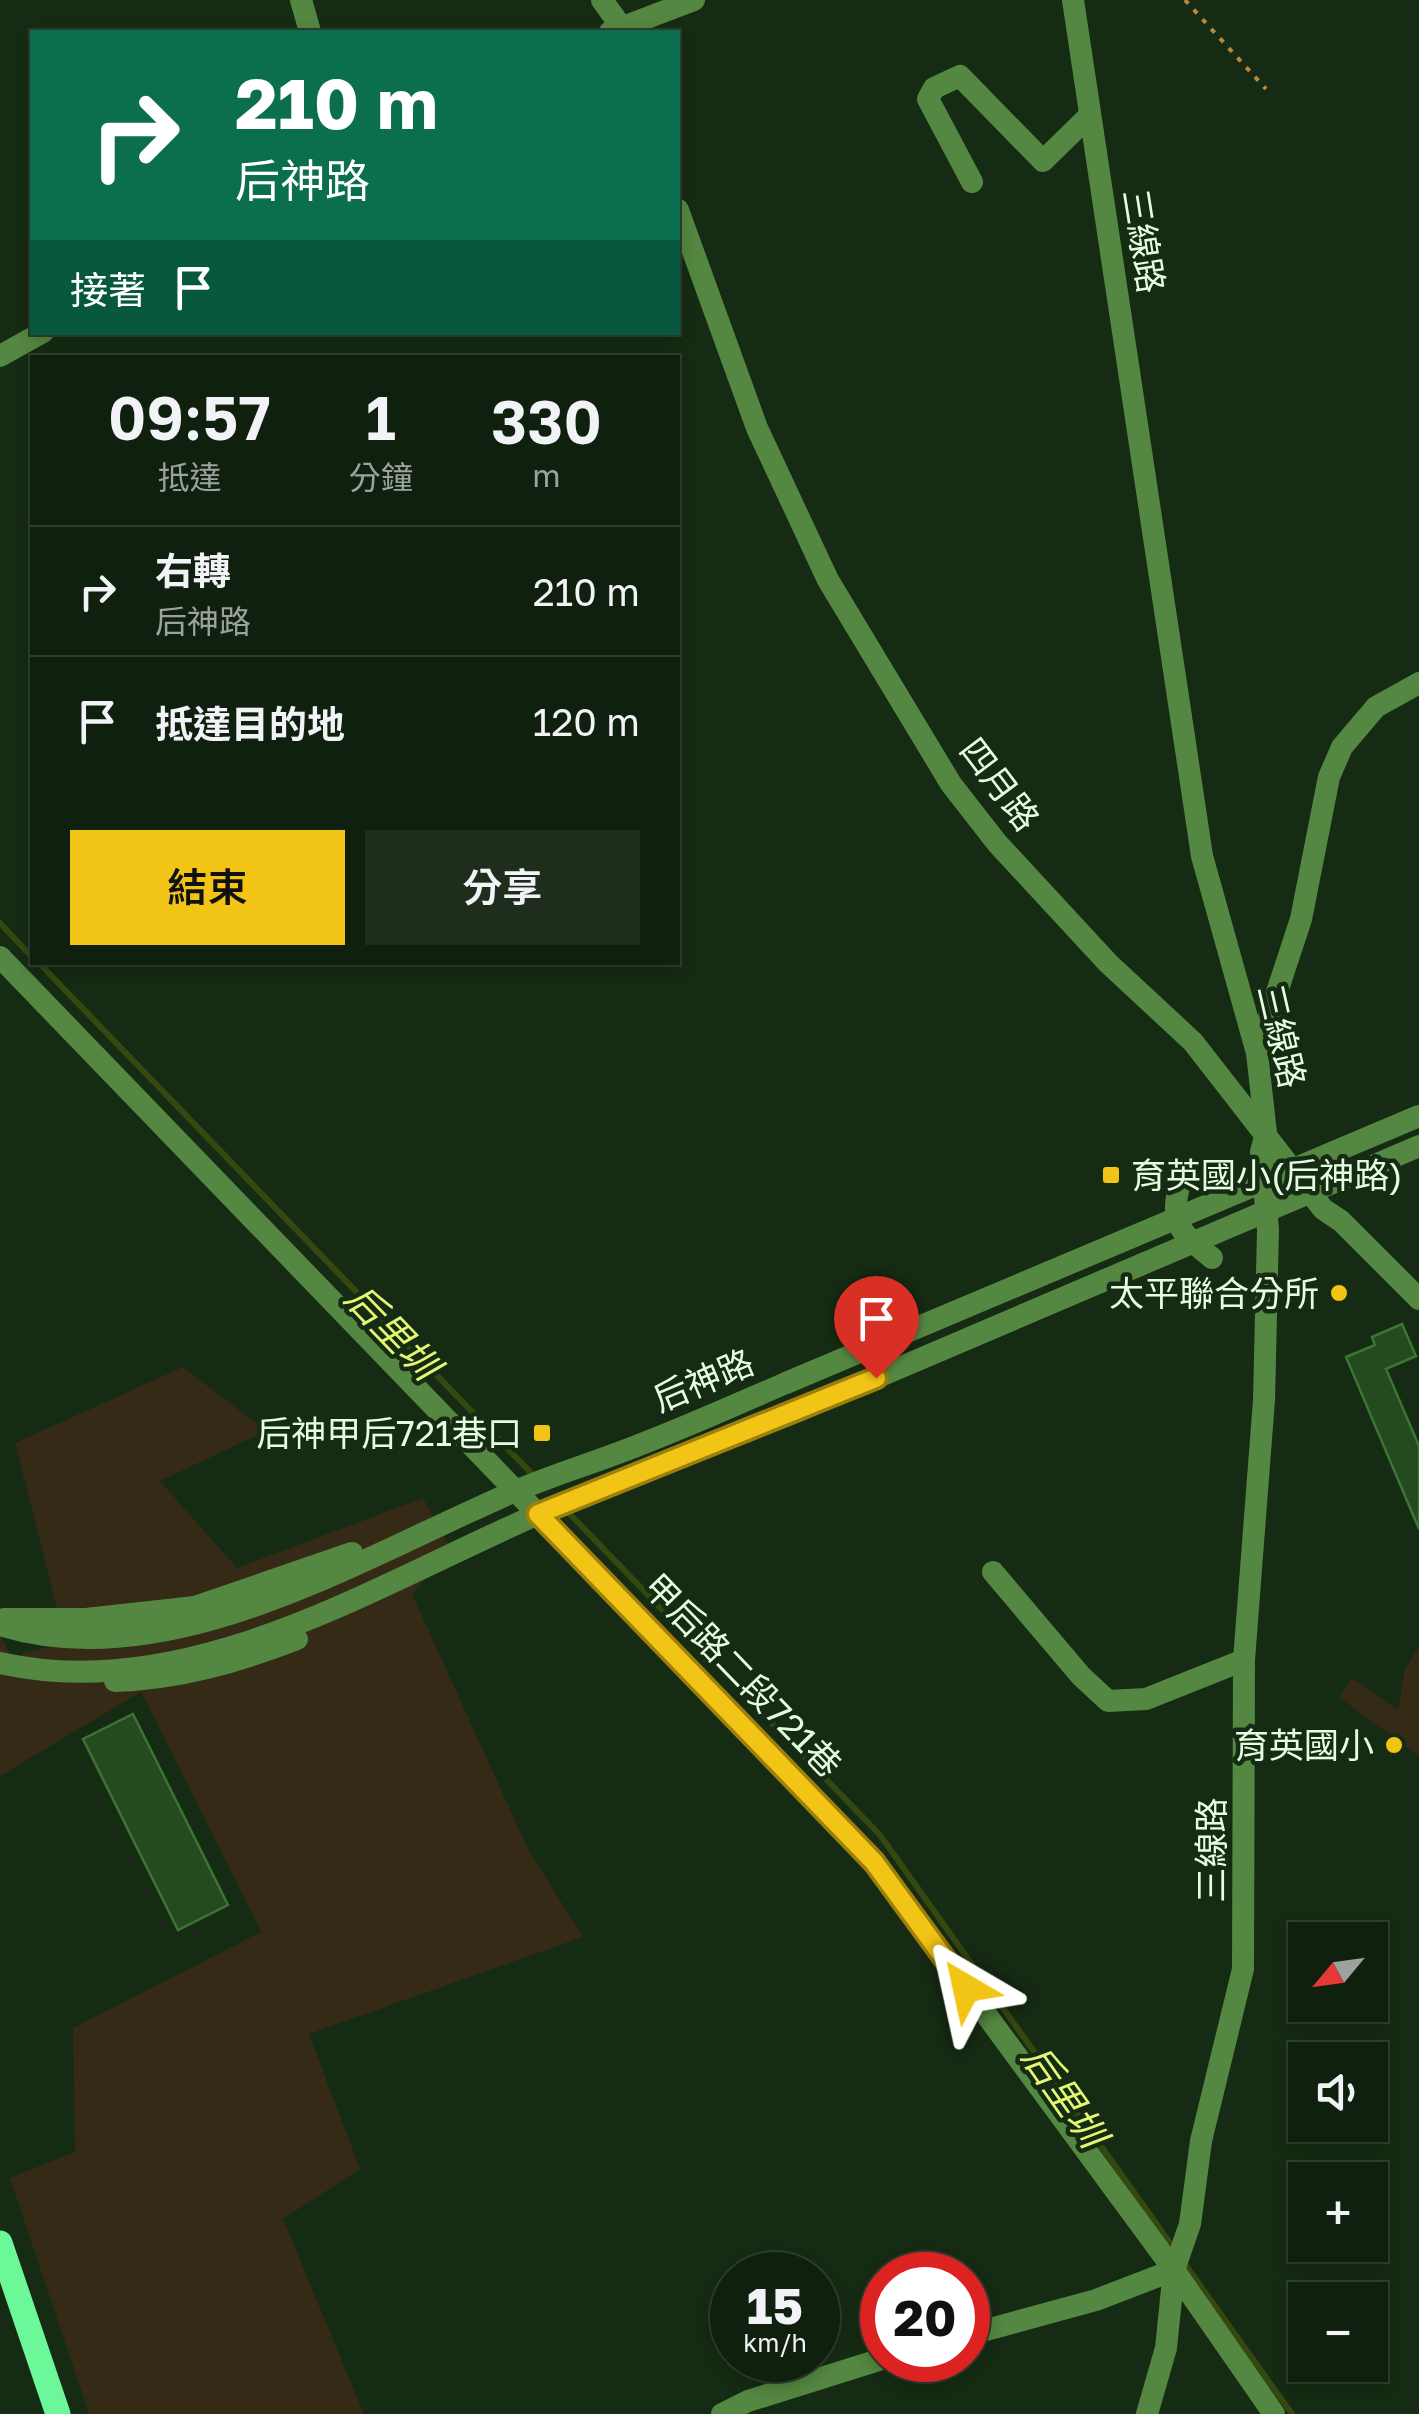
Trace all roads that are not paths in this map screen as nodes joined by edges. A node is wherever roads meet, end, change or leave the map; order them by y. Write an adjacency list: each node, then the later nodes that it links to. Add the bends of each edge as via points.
1 (301, 0): 5 (street)
2 (602, 0): 6 (street)
3 (694, 0): 7 (street)
4 (1073, 0): 8 (street, 三線路)
5 (309, 28)
6 (618, 30)
7 (621, 30)
8 (1090, 115): 9 (street, via 1043,161 960,76 934,88 928,99); 15 (street, 三線路, via 1202,856)
9 (972, 182)
10 (680, 216): 17 (street, 四月路, via 757,428 828,580 952,784 1108,963 1193,1042)
11 (38, 335): 12 (street)
12 (0, 356)
13 (1419, 683): 15 (street, via 1376,707 1342,747 1329,777 1301,918)
14 (0, 957): 22 (street, 甲后路二段721巷)
15 (1257, 1053): 17 (street, 三線路)
16 (1419, 1116): 22 (street, 后神路, bridge, via 641,1445)
17 (1266, 1133): 21 (street, 四月路, via 1324,1210); 26 (street, 三線路, via 1260,1152 1268,1230 1264,1400)
18 (1419, 1146): 23 (street, 后神路, bridge, via 803,1409)
19 (1180, 1187): 20 (street, via 1173,1211 1182,1233)
20 (1212, 1258)
21 (1419, 1299)
22 (515, 1491): 23 (street, 甲后路二段721巷); 25 (street, 后神路, via 268,1603 158,1634 34,1636)
23 (538, 1514): 27 (street, 后神路, via 280,1630 173,1662 71,1672); 29 (street, 甲后路二段721巷, via 874,1862)
24 (993, 1572): 26 (street, via 1108,1701 1146,1698)
25 (0, 1622)
26 (1244, 1660): 29 (street, 三線路, via 1243,1969 1201,2142 1190,2224)
27 (0, 1663)
28 (0, 2243): 32 (main road)
29 (1174, 2270): 30 (street); 34 (street, 三線路, via 1166,2348); 35 (street, 甲后路二段721巷)
30 (990, 2329)
31 (860, 2366): 33 (street)
32 (58, 2414)
33 (722, 2414)
34 (1147, 2414)
35 (1274, 2414)

